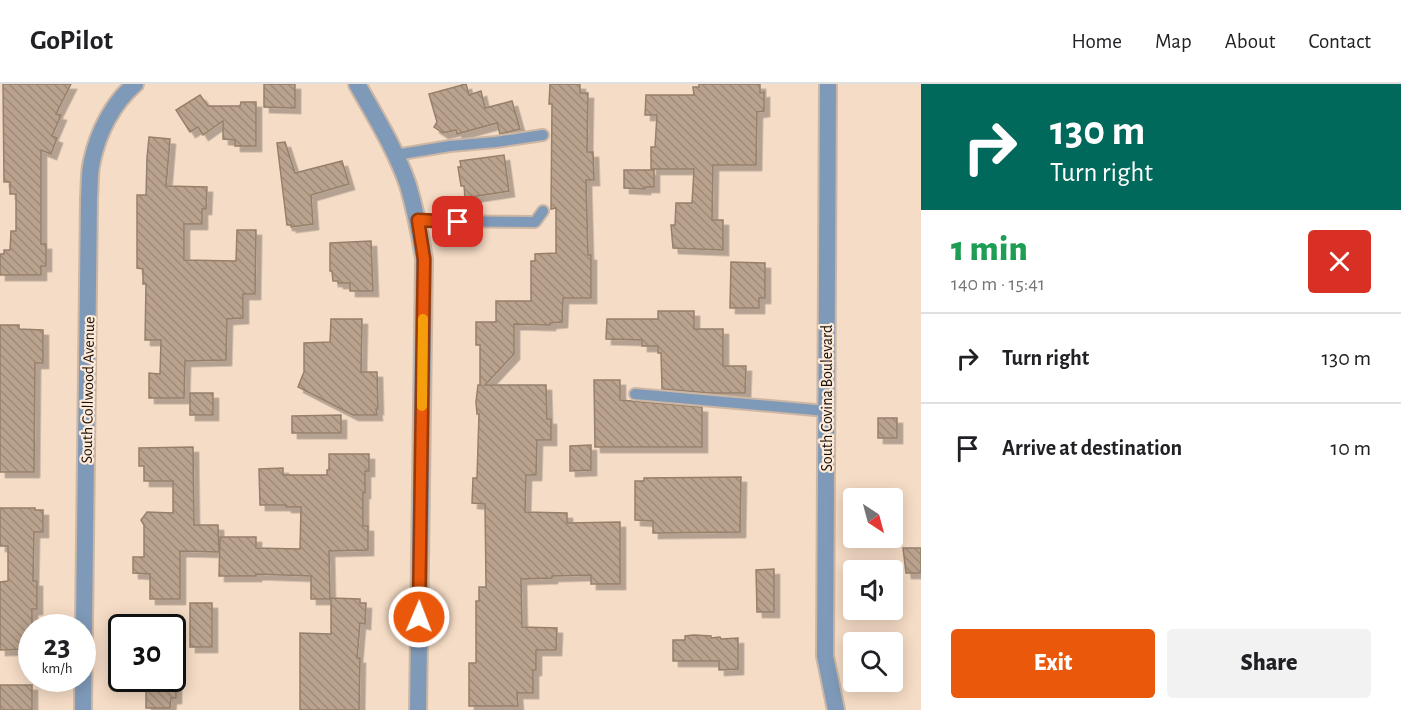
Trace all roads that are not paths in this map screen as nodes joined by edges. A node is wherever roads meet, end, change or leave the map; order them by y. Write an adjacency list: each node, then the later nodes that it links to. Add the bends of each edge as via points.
1 (135, 84): 10 (street, South Collwood Avenue, via 115,106 91,162)
2 (357, 84): 5 (street)
3 (828, 84): 9 (street, South Covina Boulevard)
4 (543, 135): 5 (lane)
5 (395, 155): 7 (street)
6 (543, 211): 7 (lane, via 536,222)
7 (418, 220): 11 (street, via 424,259)
8 (635, 394): 9 (lane)
9 (826, 411): 12 (street, South Covina Boulevard, via 825,656)
10 (82, 710)
11 (418, 710)
12 (836, 710)

